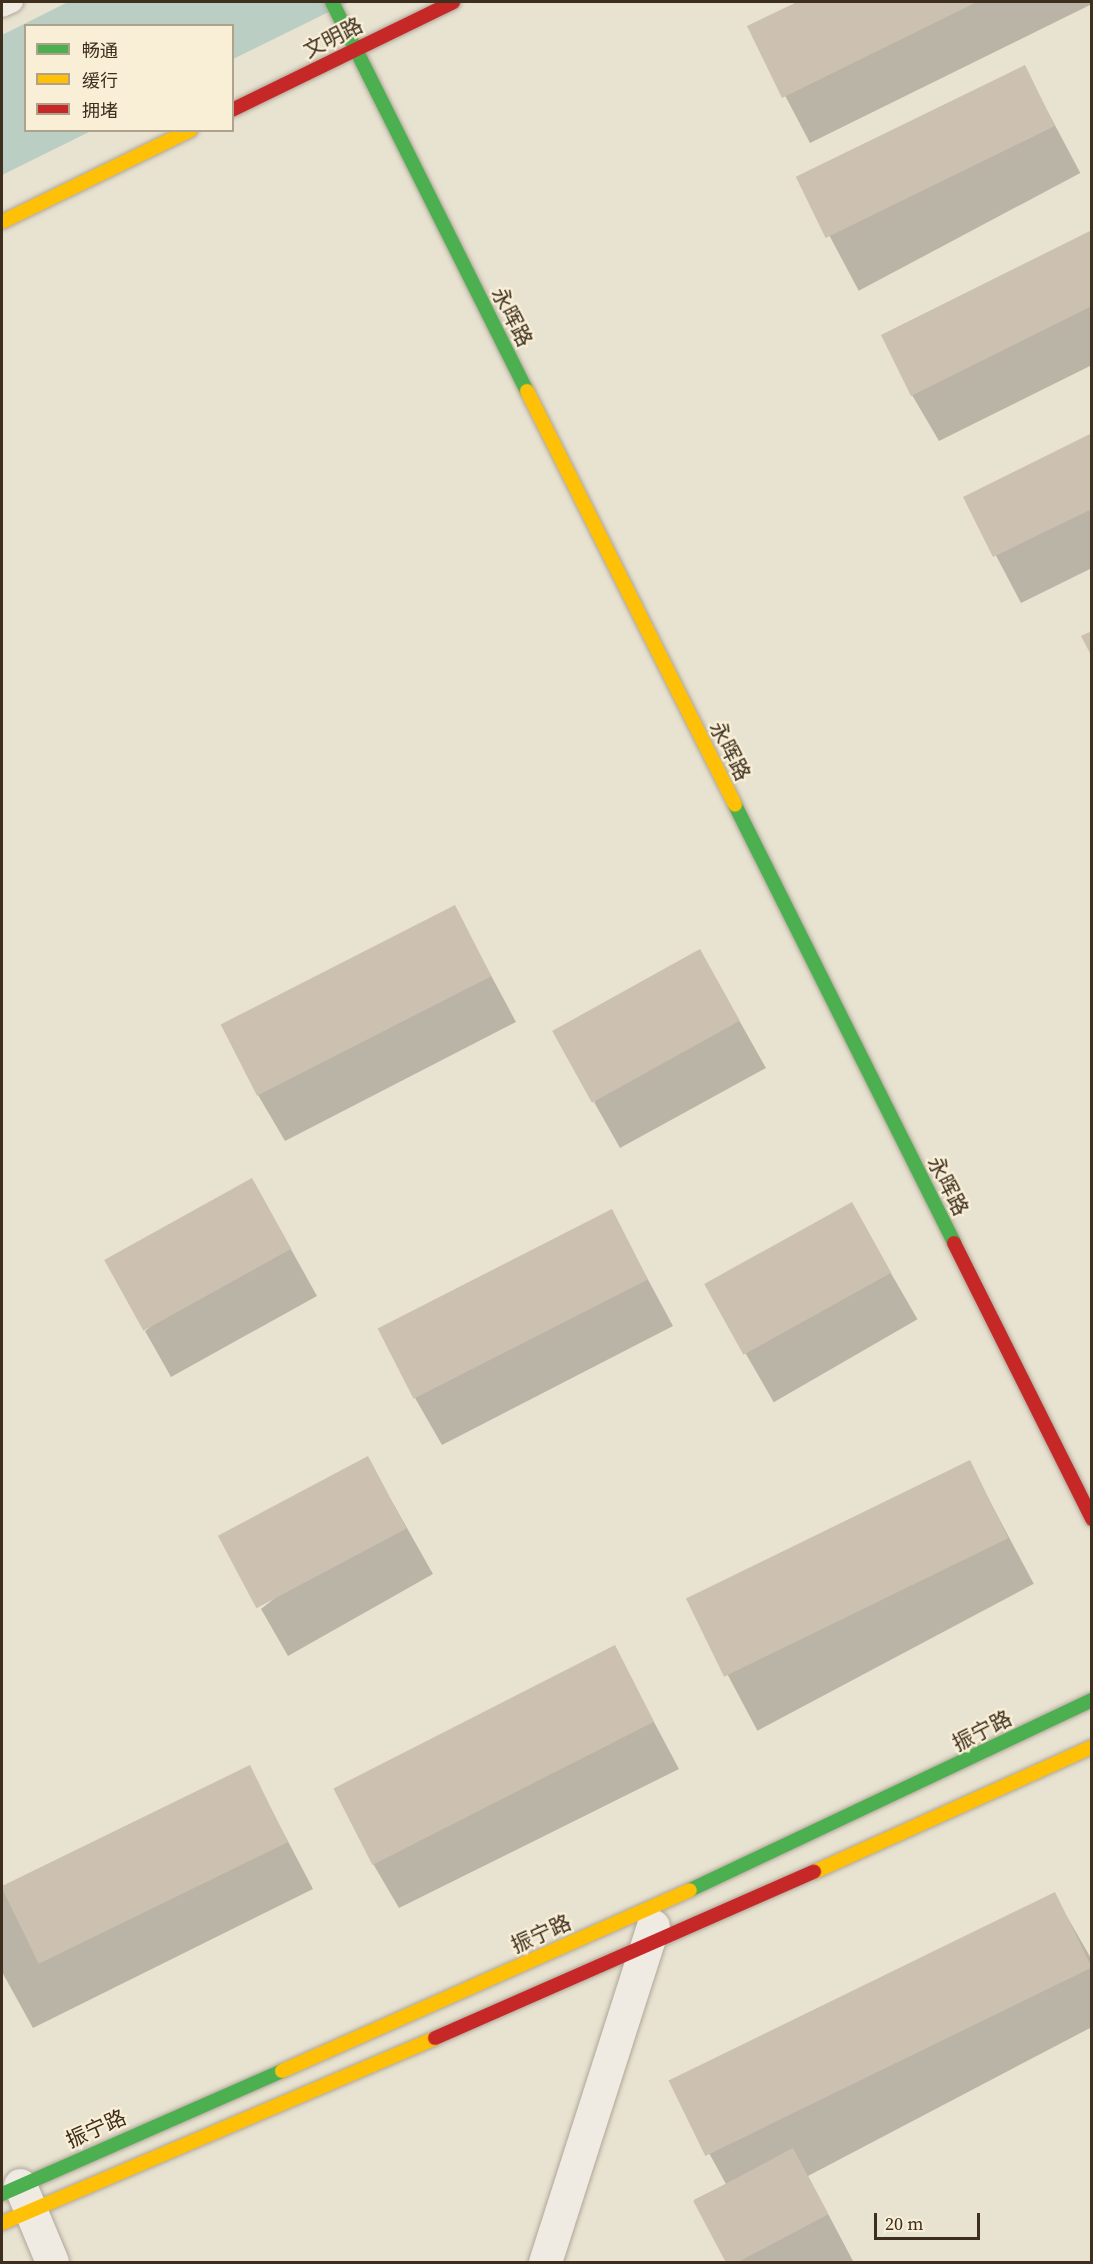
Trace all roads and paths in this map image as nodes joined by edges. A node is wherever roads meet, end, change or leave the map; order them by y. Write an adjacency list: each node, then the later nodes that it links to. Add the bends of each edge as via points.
1 (13, 2): 4 (lane)
2 (453, 2): 5 (street, 文明路)
3 (334, 5): 5 (street, 永晖路)
4 (2, 7)
5 (355, 50): 6 (street, 文明路); 9 (street, 永晖路)
6 (234, 110)
7 (187, 132): 8 (street)
8 (2, 222)
9 (1092, 1519)
10 (1092, 1700): 12 (street, 振宁路)
11 (1092, 1747): 13 (street)
12 (661, 1904): 13 (street); 14 (street, 振宁路)
13 (646, 1948): 14 (street); 16 (street)
14 (13, 2203): 15 (street)
15 (52, 2262)
16 (545, 2262)

